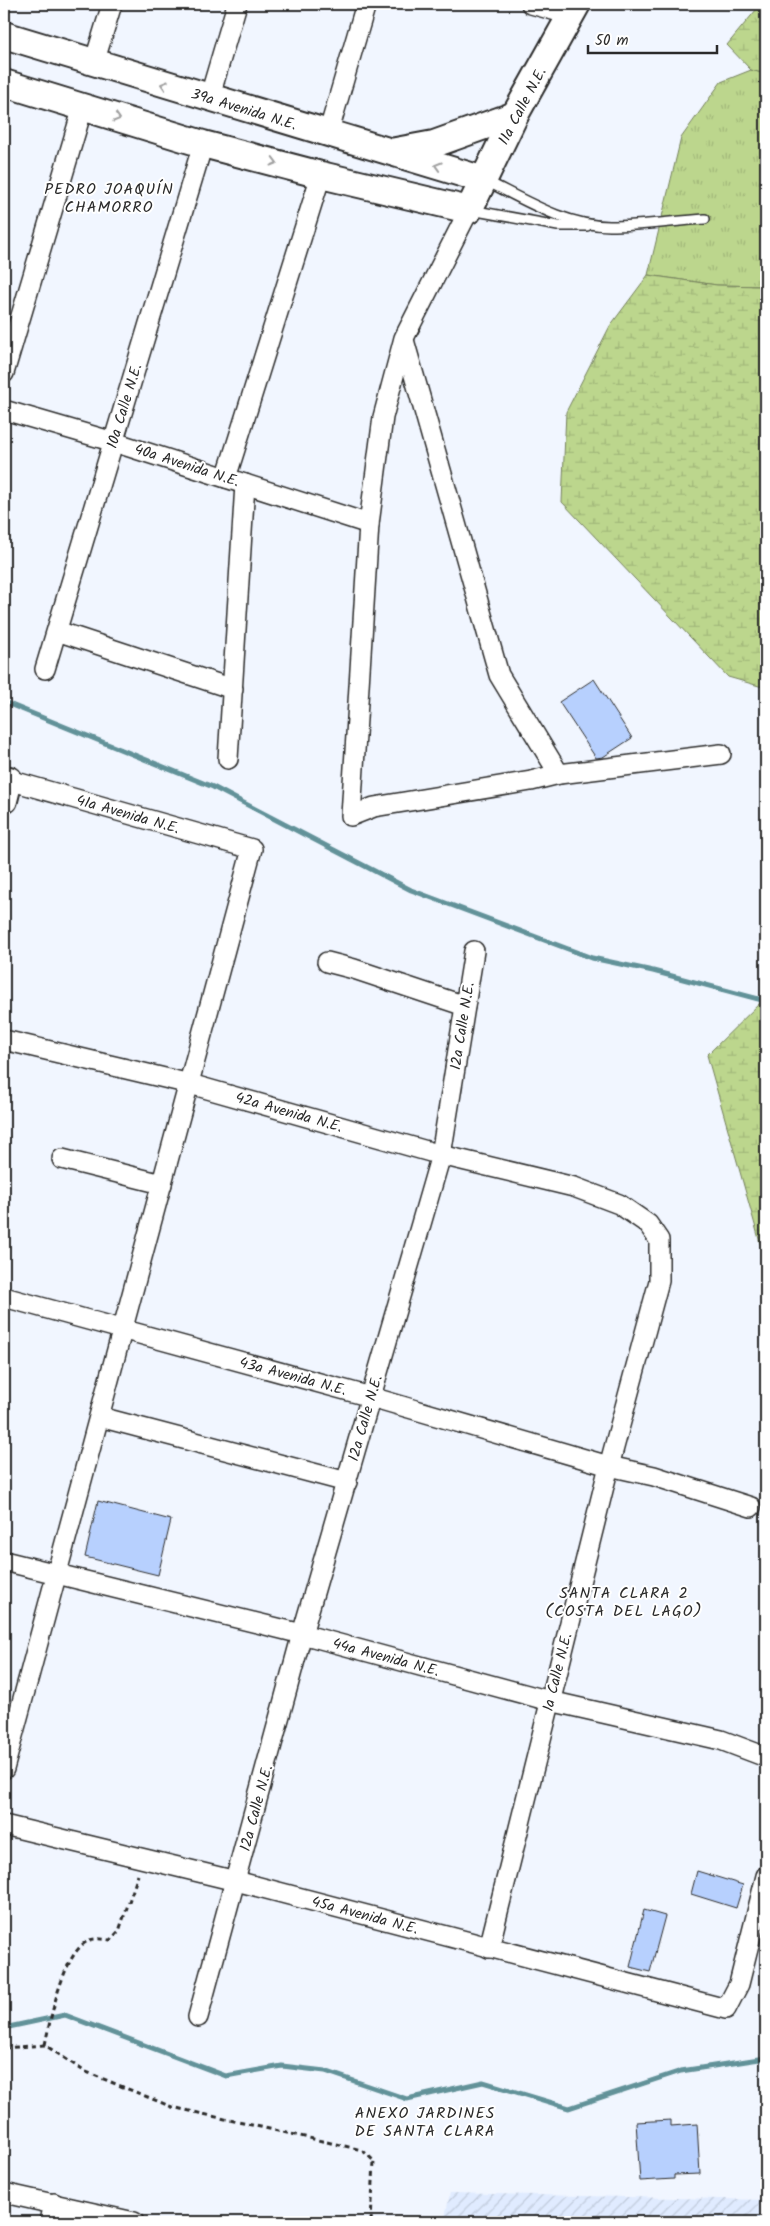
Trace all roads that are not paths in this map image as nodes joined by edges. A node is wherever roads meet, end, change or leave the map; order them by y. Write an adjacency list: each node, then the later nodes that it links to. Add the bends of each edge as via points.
1 (112, 4): 7 (street)
2 (236, 4): 10 (street)
3 (366, 4): 14 (street)
4 (531, 4): 5 (street)
5 (574, 10): 13 (street, 11a Calle N.E.)
6 (4, 35): 7 (street, 39a Avenida N.E.)
7 (94, 63): 10 (street, 39a Avenida N.E., one-way to 7)
8 (4, 83): 9 (street)
9 (33, 92): 11 (street); 12 (street)
10 (209, 99): 14 (street, 39a Avenida N.E.)
11 (4, 102)
12 (83, 107): 15 (street, one-way to 15); 23 (street)
13 (515, 115): 16 (street, via 434,144); 18 (street, 11a Calle N.E.)
14 (328, 134): 16 (street, 39a Avenida N.E.)
15 (203, 144): 17 (street, one-way to 17); 25 (street, 10a Calle N.E.)
16 (390, 152): 18 (street, 39a Avenida N.E., one-way to 16)
17 (321, 175): 19 (street); 26 (street)
18 (484, 180): 19 (street, 11a Calle N.E.); 21 (lane, via 554,214)
19 (469, 210): 21 (lane, via 558,226); 22 (street)
20 (705, 219): 21 (lane)
21 (609, 226)
22 (404, 338): 28 (street, via 383,417); 34 (street, via 499,675)
23 (4, 373)
24 (4, 410): 25 (street, 40a Avenida N.E.)
25 (114, 442): 26 (street, 40a Avenida N.E.); 29 (street, 10a Calle N.E.)
26 (226, 478): 27 (street, 40a Avenida N.E.)
27 (245, 484): 28 (street, 40a Avenida N.E.); 31 (street)
28 (370, 524): 34 (street, via 351,816 374,807)
29 (56, 631): 30 (street, 10a Calle N.E.); 31 (street)
30 (45, 669)
31 (233, 689): 33 (street)
32 (720, 754): 34 (street)
33 (228, 760)
34 (559, 774)
35 (5, 786): 40 (street, 41a Avenida N.E., via 252,849)
36 (474, 951): 38 (street, 12a Calle N.E.)
37 (327, 962): 38 (street)
38 (465, 1006): 41 (street, 12a Calle N.E.)
39 (4, 1040): 40 (street, 42a Avenida N.E.)
40 (190, 1084): 41 (street, 42a Avenida N.E.); 43 (street)
41 (441, 1155): 44 (street, 42a Avenida N.E., via 574,1187 619,1204 648,1224 659,1240); 47 (street, 12a Calle N.E.)
42 (62, 1159): 43 (street)
43 (162, 1184): 46 (street)
44 (659, 1281): 49 (street, 1a Calle N.E.)
45 (4, 1297): 46 (street, 43a Avenida N.E.)
46 (124, 1329): 47 (street, 43a Avenida N.E.); 48 (street)
47 (371, 1397): 49 (street, 43a Avenida N.E.); 50 (street, 12a Calle N.E.)
48 (100, 1417): 50 (street); 53 (street)
49 (610, 1466): 51 (street, 43a Avenida N.E., via 654,1476); 55 (street, 1a Calle N.E.)
50 (347, 1482): 54 (street, 12a Calle N.E.)
51 (751, 1507)
52 (4, 1561): 53 (street, 44a Avenida N.E.)
53 (58, 1576): 54 (street, 44a Avenida N.E.); 57 (street)
54 (302, 1634): 55 (street, 44a Avenida N.E.); 60 (street, 12a Calle N.E.)
55 (550, 1701): 56 (street, 44a Avenida N.E., via 720,1740); 61 (street, 1a Calle N.E.)
56 (766, 1757)
57 (4, 1769)
58 (4, 1825): 60 (street, 45a Avenida N.E.)
59 (766, 1876): 61 (street, 45a Avenida N.E., via 739,1984 726,2009)
60 (236, 1881): 61 (street, 45a Avenida N.E.); 62 (street, 12a Calle N.E.)
61 (489, 1948)
62 (198, 2017)
63 (4, 2193): 64 (street)
64 (54, 2203): 65 (street); 66 (street)
65 (50, 2222)
66 (134, 2222)

